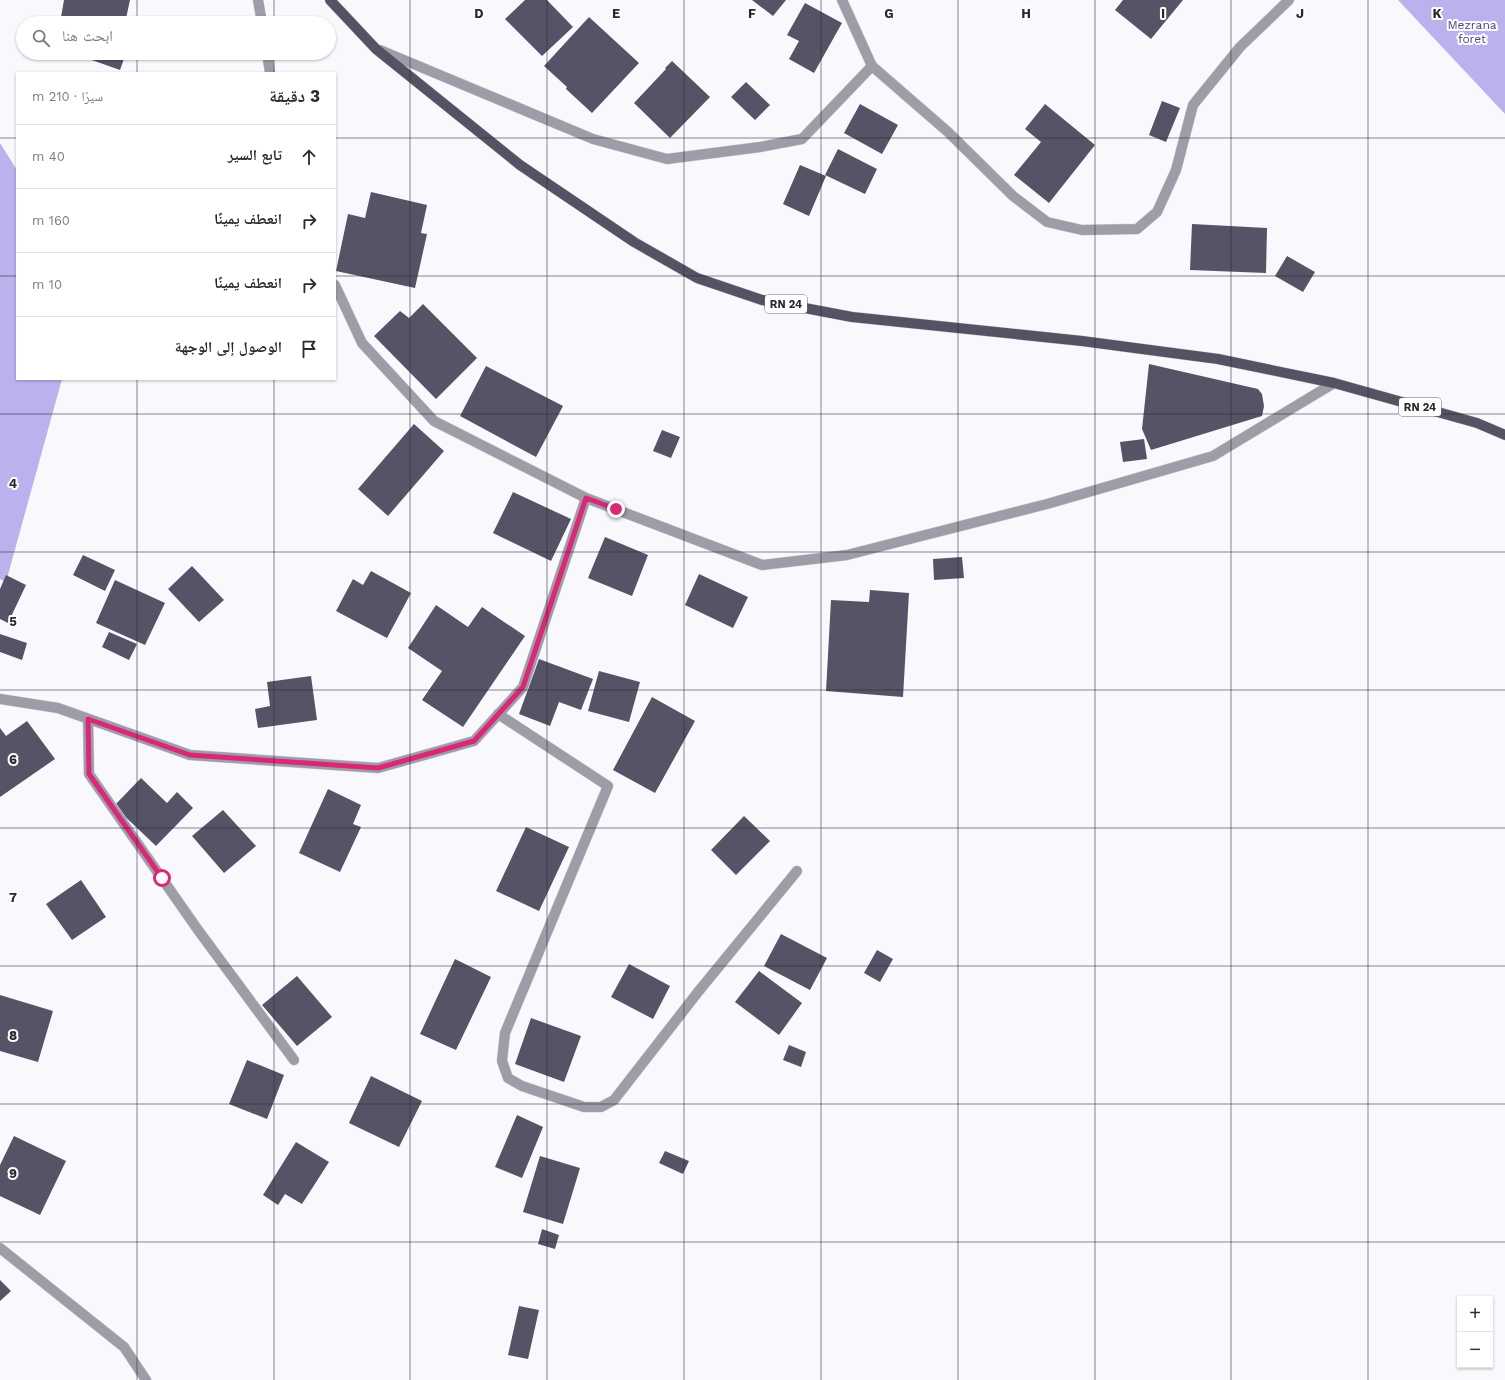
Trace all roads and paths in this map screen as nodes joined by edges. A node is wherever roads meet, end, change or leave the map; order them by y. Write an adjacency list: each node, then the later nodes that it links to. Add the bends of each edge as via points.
1 (258, 0): 5 (street)
2 (330, 0): 6 (main road, RN 24)
3 (842, 0): 8 (street)
4 (1289, 0): 8 (street, via 1240,47 1193,105 1176,170 1157,212 1137,229 1082,230 1047,222 1013,196 948,132)
5 (261, 16)
6 (376, 49): 8 (street, via 593,139 667,159 802,139); 11 (main road, RN 24, via 520,165 634,242 697,278 762,300 852,318 1218,359)
7 (268, 60): 9 (street)
8 (872, 66)
9 (270, 72)
10 (336, 287): 13 (street, via 362,343 434,421)
11 (1334, 383): 12 (main road, RN 24, via 1477,423); 13 (street, via 1213,456 1047,504 847,555 762,565)
12 (1505, 434)
13 (586, 498): 15 (street, via 523,687)
14 (0, 699): 16 (street, via 58,708)
15 (498, 714): 16 (street, via 474,741 378,768 190,755); 17 (street, via 608,786 505,1033 502,1061 508,1078 522,1086 584,1107 601,1107 614,1100)
16 (88, 719): 18 (street, via 89,774 198,930)
17 (797, 871)
18 (294, 1060)
19 (0, 1248): 20 (street, via 124,1347)
20 (146, 1380)

